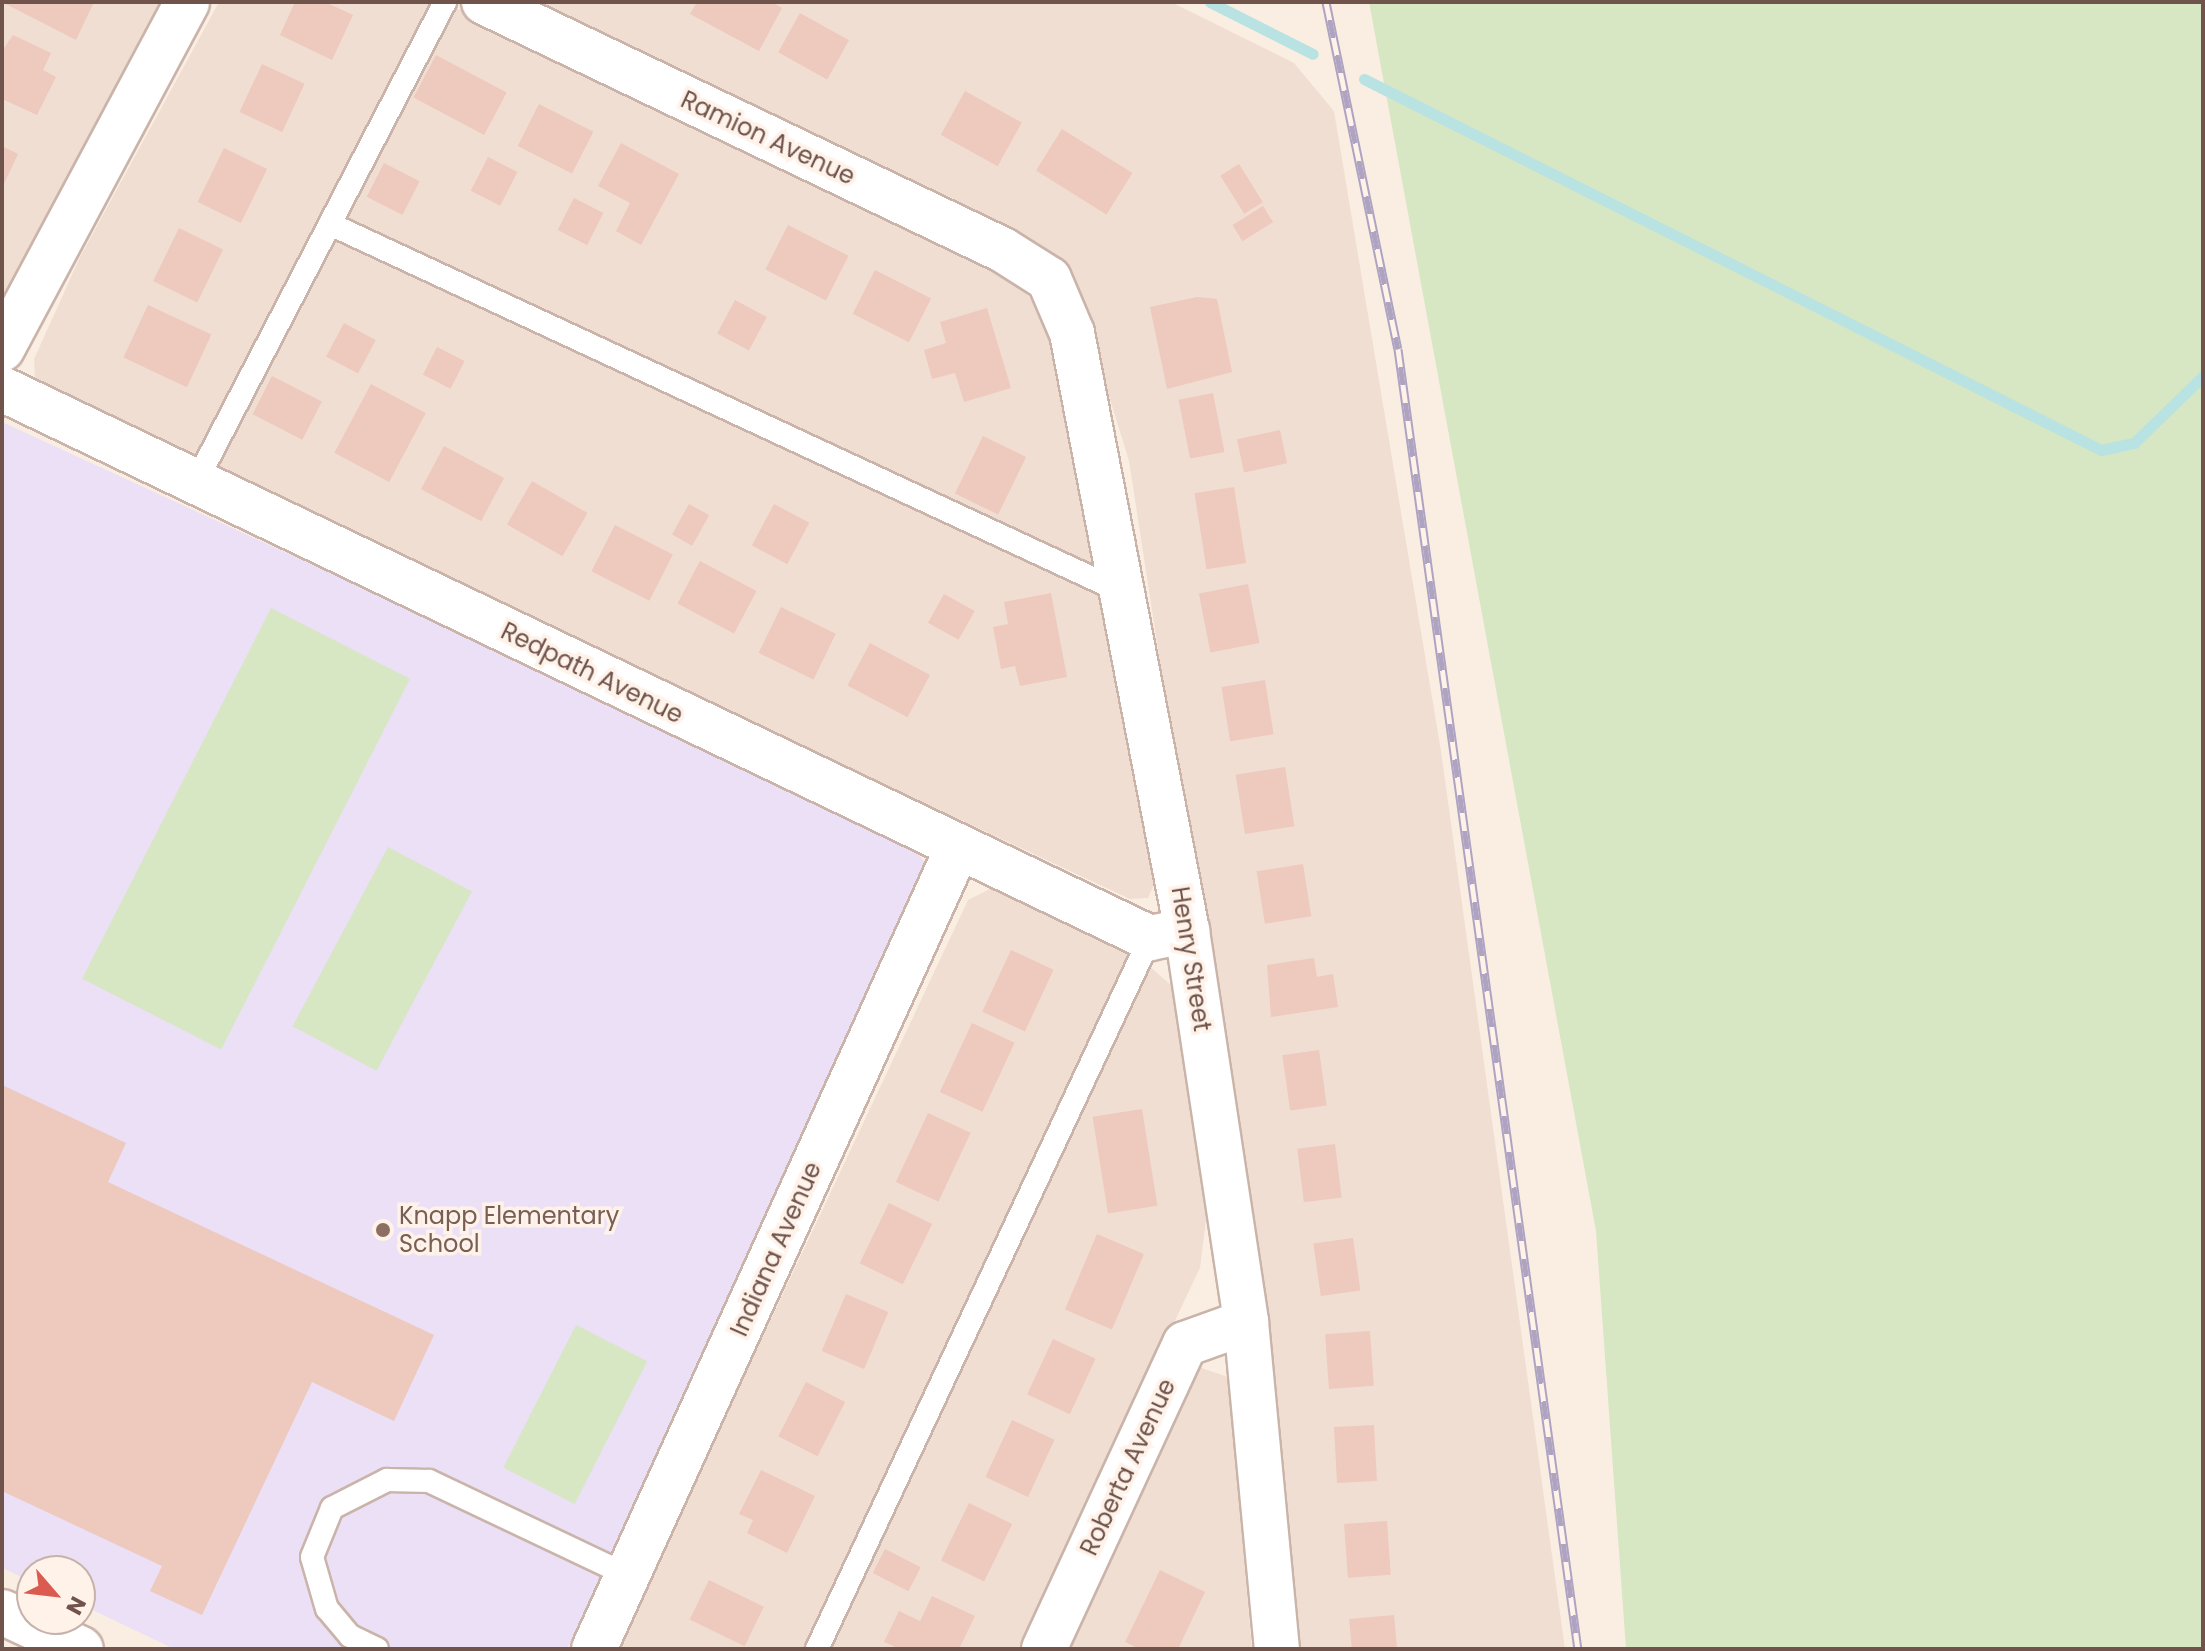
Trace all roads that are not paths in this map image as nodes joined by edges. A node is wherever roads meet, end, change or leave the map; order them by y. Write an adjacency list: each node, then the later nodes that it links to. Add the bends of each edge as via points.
1 (187, 2): 6 (street)
2 (445, 2): 4 (lane)
3 (484, 2): 5 (street, Ramion Avenue, via 1003,250)
4 (330, 224): 8 (lane); 9 (lane)
5 (1049, 279): 9 (street, Henry Street, via 1072,333)
6 (2, 349)
7 (2, 389): 8 (street, Redpath Avenue)
8 (196, 482): 10 (street, Redpath Avenue)
9 (1123, 593): 11 (street, Henry Street)
10 (957, 849): 11 (street, Redpath Avenue); 13 (street, Indiana Avenue)
11 (1169, 934): 12 (street, Henry Street); 18 (lane)
12 (1246, 1322): 19 (street, Roberta Avenue, via 1185,1344); 20 (street, Henry Street)
13 (627, 1575): 16 (lane, via 429,1481 387,1480 332,1508 312,1557 327,1609 350,1636); 17 (street, Indiana Avenue)
14 (2, 1612): 15 (street)
15 (81, 1649)
16 (377, 1649)
17 (594, 1649)
18 (817, 1649)
19 (1044, 1649)
20 (1277, 1649)

